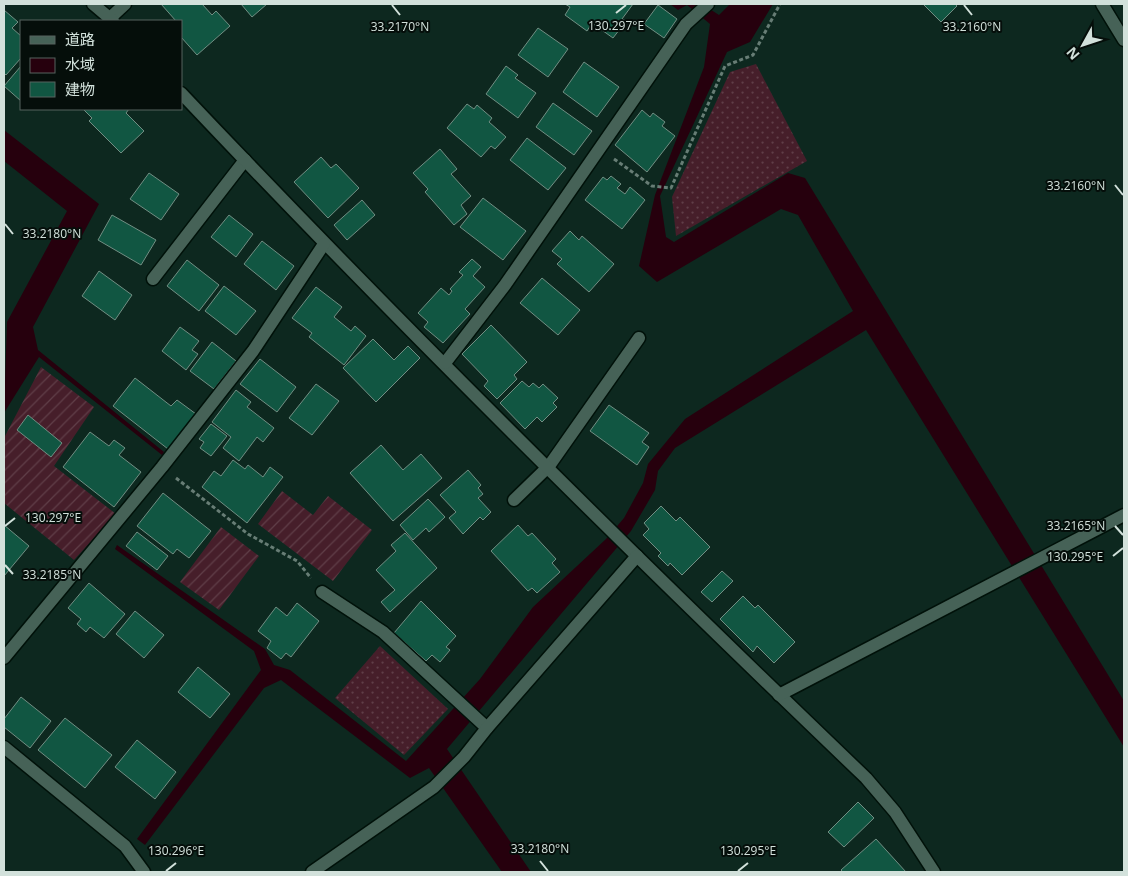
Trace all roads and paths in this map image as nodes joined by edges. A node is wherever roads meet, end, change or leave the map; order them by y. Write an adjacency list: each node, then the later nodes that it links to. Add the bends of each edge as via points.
1 (93, 4): 6 (street)
2 (125, 4): 6 (street)
3 (708, 4): 9 (street, via 693,16)
4 (780, 4): 9 (path, via 753,55 726,66 671,188 652,186)
5 (1102, 4): 7 (street)
6 (111, 20)
7 (1124, 40)
8 (182, 94): 10 (street)
9 (600, 148): 14 (street, via 505,285)
10 (245, 160): 11 (street); 12 (street)
11 (324, 244): 14 (street); 16 (street, via 253,352)
12 (152, 279)
13 (639, 338): 15 (street)
14 (445, 363): 15 (street)
15 (549, 466): 17 (street); 19 (street)
16 (162, 467): 20 (path, via 248,534 297,561); 21 (street)
17 (514, 500)
18 (1124, 515): 22 (street)
19 (637, 556): 22 (street); 23 (street)
20 (322, 592): 23 (street, via 383,632)
21 (4, 657)
22 (779, 695): 27 (street, via 866,778 896,812)
23 (483, 724): 26 (street, via 464,757 434,787)
24 (4, 747): 25 (street, via 125,846)
25 (144, 872)
26 (312, 872)
27 (934, 872)

